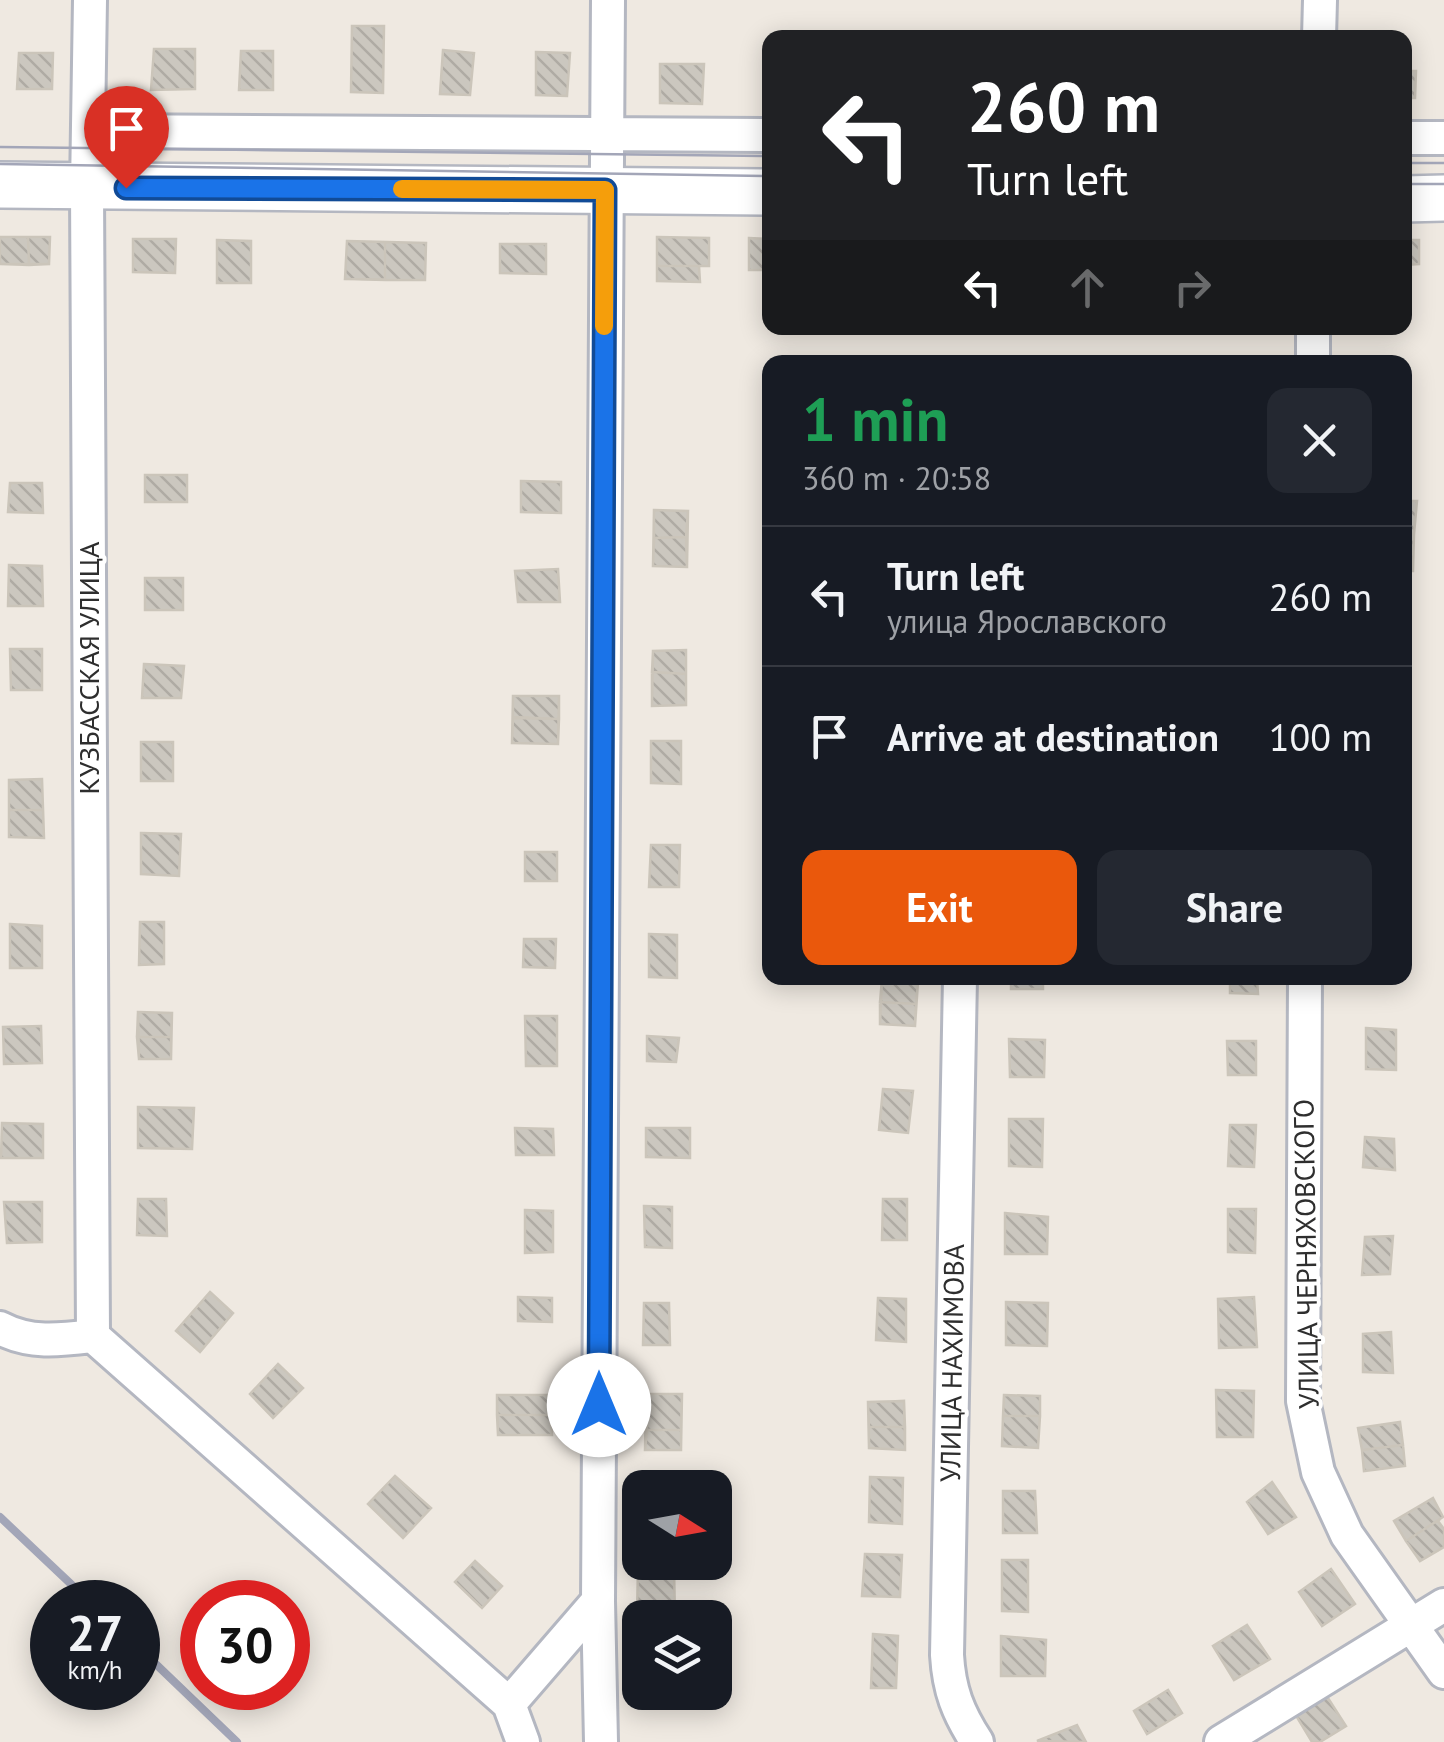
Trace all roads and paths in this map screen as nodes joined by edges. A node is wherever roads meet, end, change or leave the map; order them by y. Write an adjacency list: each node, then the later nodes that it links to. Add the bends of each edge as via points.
1 (90, 0): 5 (street, КУЗБАССКАЯ УЛИЦА)
2 (608, 0): 6 (street)
3 (1320, 0): 4 (street)
4 (1319, 30)
5 (88, 131): 6 (street); 11 (street, КУЗБАССКАЯ УЛИЦА)
6 (606, 134): 7 (street); 12 (street)
7 (762, 135)
8 (1412, 138): 9 (street)
9 (1444, 138)
10 (0, 185): 11 (street)
11 (87, 188): 12 (street); 19 (street, КУЗБАССКАЯ УЛИЦА)
12 (605, 190): 13 (street); 20 (street)
13 (762, 192)
14 (1444, 198): 15 (street)
15 (1412, 199)
16 (960, 985): 27 (street, УЛИЦА НАХИМОВА, via 946,1655 958,1712)
17 (1305, 985): 22 (street, УЛИЦА ЧЕРНЯХОВСКОГО, via 1303,1401 1318,1472 1348,1534)
18 (0, 1328): 19 (street, via 48,1341)
19 (93, 1336): 24 (street)
20 (598, 1601): 24 (street); 26 (street)
21 (1444, 1605): 22 (street)
22 (1412, 1625): 23 (street, УЛИЦА ЧЕРНЯХОВСКОГО); 28 (street)
23 (1444, 1672)
24 (509, 1704): 25 (street)
25 (523, 1742)
26 (601, 1742)
27 (977, 1742)
28 (1221, 1742)

